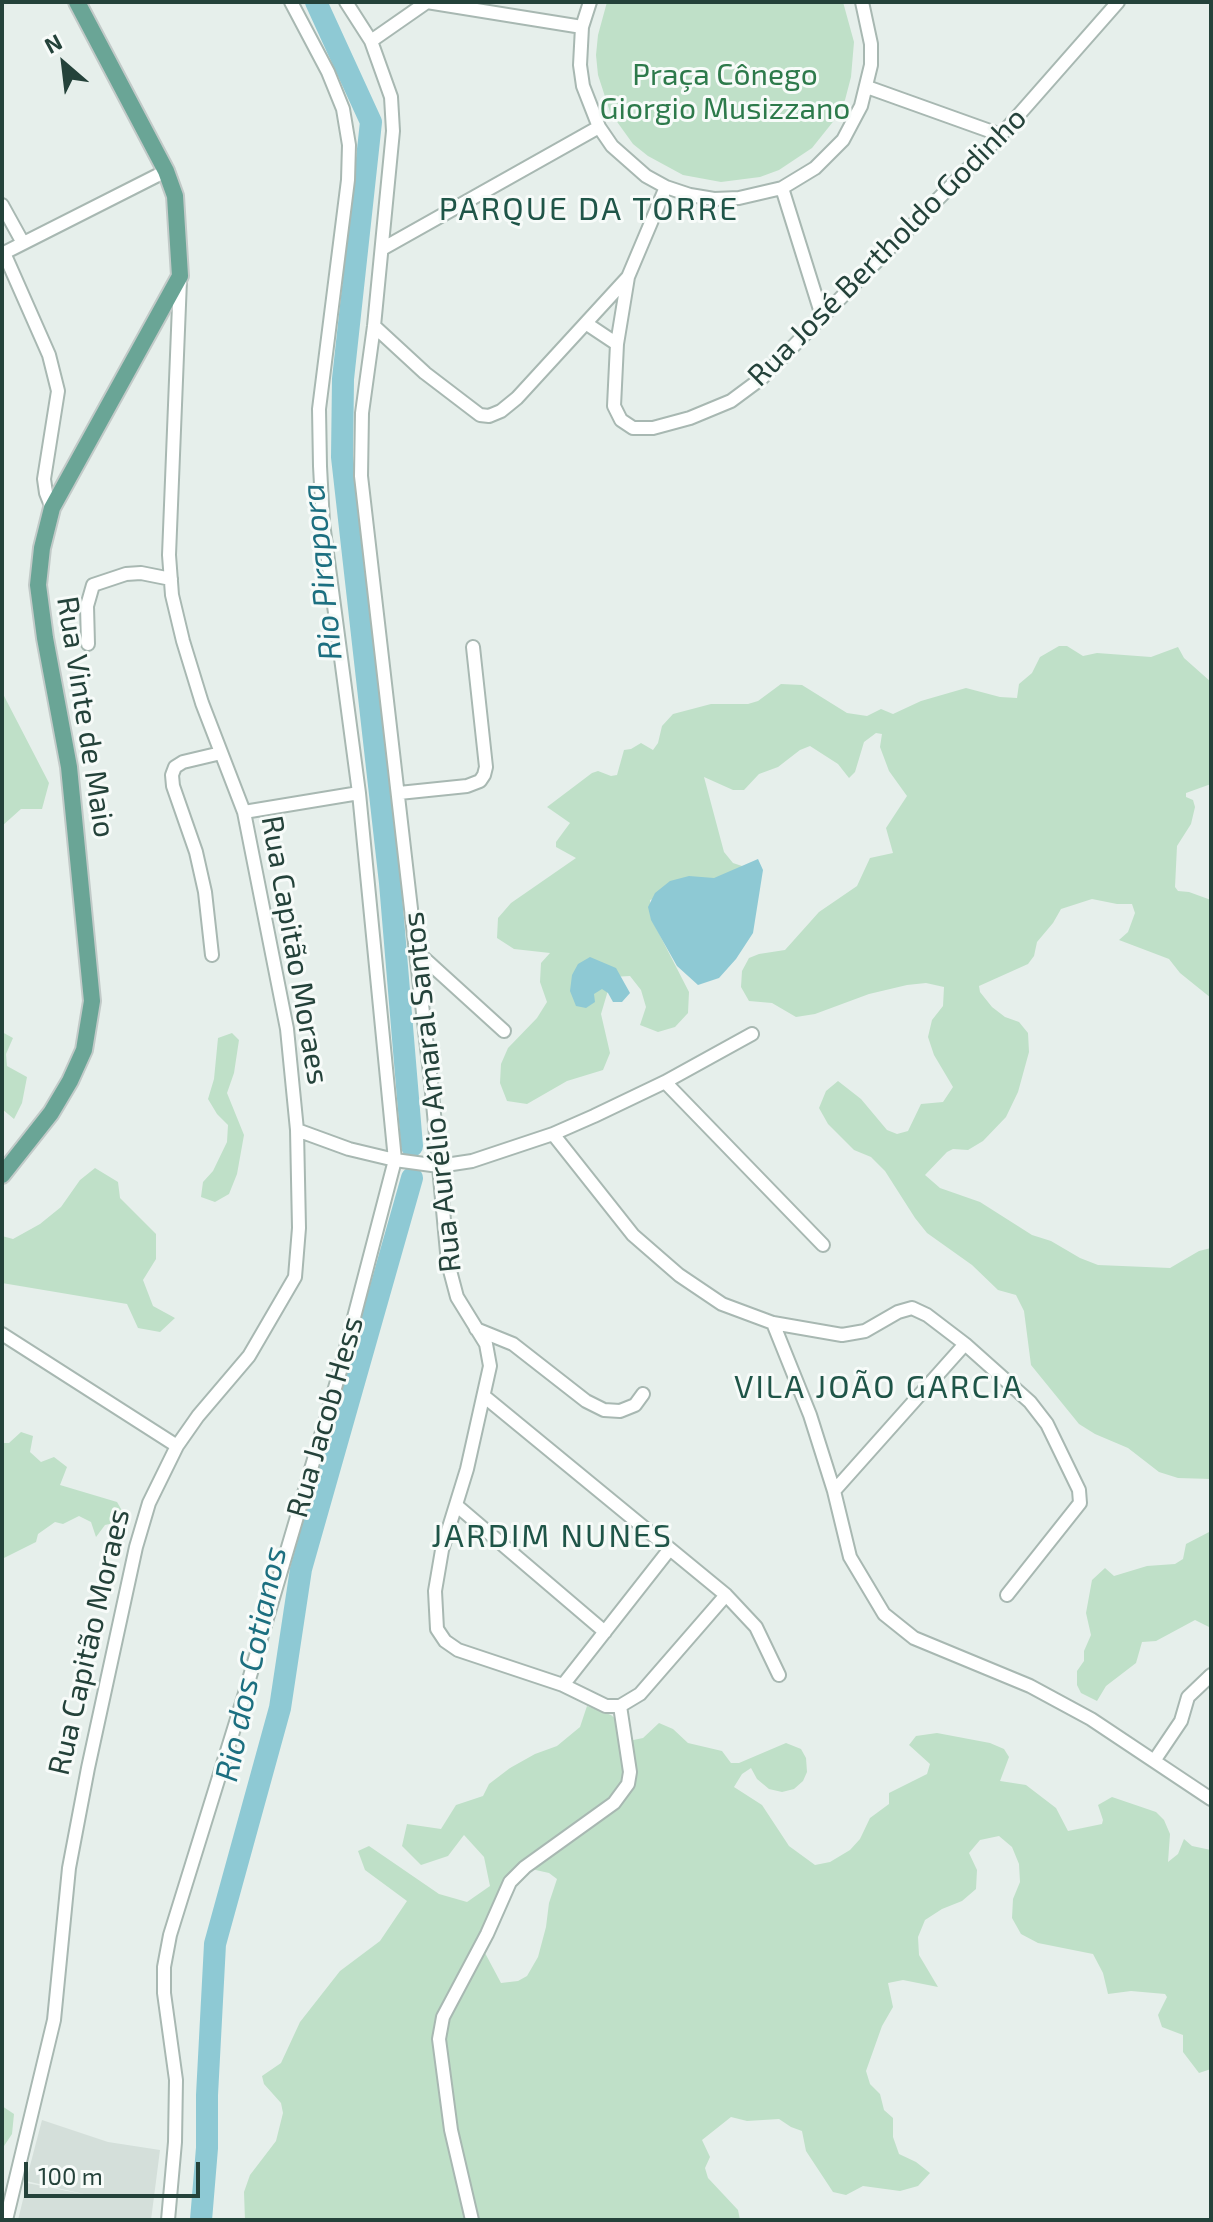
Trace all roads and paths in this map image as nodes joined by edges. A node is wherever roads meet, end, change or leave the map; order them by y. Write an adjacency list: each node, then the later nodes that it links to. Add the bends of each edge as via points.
1 (77, 2): 13 (main road, Rua Capitão Moraes)
2 (291, 2): 31 (street, Rua Jacob Hess, via 328,72 343,109 349,145 319,409 323,523)
3 (346, 2): 9 (street, Rua Aurélio Amaral Santos)
4 (427, 2): 8 (street); 9 (street)
5 (590, 2): 8 (street)
6 (862, 2): 10 (street, via 871,44)
7 (1118, 2): 12 (street, Rua José Bertholdo Godinho)
8 (582, 27): 11 (street, via 583,86)
9 (371, 41): 18 (street, Rua Aurélio Amaral Santos, via 391,97 393,131)
10 (867, 87): 12 (street); 15 (street, via 853,123 830,155)
11 (599, 127): 14 (street, via 628,162); 18 (street)
12 (1001, 135): 22 (street, Rua José Bertholdo Godinho)
13 (166, 171): 17 (street); 20 (main road, Rua Capitão Moraes, via 175,196)
14 (666, 187): 15 (street, via 714,199); 21 (street)
15 (782, 188): 22 (street)
16 (2, 205): 17 (street)
17 (23, 243): 19 (street)
18 (382, 249): 24 (street, Rua Aurélio Amaral Santos)
19 (3, 254): 26 (street, via 49,355 58,391 44,479)
20 (180, 276): 26 (main road, Rua Vinte de Maio); 27 (street, Rua Capitão Moraes)
21 (628, 277): 23 (street); 25 (street)
22 (822, 316): 25 (street, Rua José Bertholdo Godinho, via 762,378 731,401 653,428 633,428 614,406)
23 (587, 324): 24 (street, via 517,398 489,416 480,415 425,373); 25 (street)
24 (374, 326): 32 (street, Rua Aurélio Amaral Santos, via 362,413 361,476)
25 (617, 344)
26 (52, 508): 43 (main road, Rua Vinte de Maio, via 38,585 69,767 92,1001 84,1050 70,1081)
27 (171, 579): 28 (street, via 126,574 93,585 87,606); 30 (street, Rua Capitão Moraes, via 183,641)
28 (88, 644)
29 (473, 647): 32 (street, via 484,775 467,786)
30 (221, 753): 33 (street, Rua Capitão Moraes); 35 (street, via 183,762 172,775 205,892)
31 (359, 793): 33 (street); 41 (street, Rua Jacob Hess)
32 (399, 793): 34 (street, Rua Aurélio Amaral Santos)
33 (244, 812): 39 (street, Rua Capitão Moraes, via 287,1029)
34 (416, 951): 36 (street); 42 (street, Rua Aurélio Amaral Santos)
35 (212, 955)
36 (504, 1031)
37 (752, 1034): 38 (street)
38 (665, 1082): 40 (street); 44 (street)
39 (297, 1130): 41 (street); 51 (street, Rua Capitão Moraes, via 295,1277 249,1356)
40 (553, 1134): 42 (street, via 472,1161); 45 (street, via 633,1235 679,1275 722,1304)
41 (395, 1160): 42 (street); 65 (street, Rua Jacob Hess, via 336,1385 170,1935 164,1993 176,2080)
42 (439, 1166): 46 (street, Rua Aurélio Amaral Santos, via 448,1263 457,1297)
43 (3, 1174)
44 (823, 1245)
45 (773, 1323): 48 (street, via 842,1335 865,1331 912,1308); 52 (street)
46 (476, 1329): 49 (street, via 513,1344 604,1410 635,1405); 50 (street, Rua Aurélio Amaral Santos, via 490,1355)
47 (2, 1334): 51 (street)
48 (965, 1344): 52 (street); 56 (street, via 1047,1424 1080,1496 1077,1510)
49 (643, 1394)
50 (485, 1397): 53 (street, Rua Aurélio Amaral Santos); 54 (street)
51 (177, 1446): 64 (street, Rua Capitão Moraes, via 149,1503 136,1547 69,1868 54,2020)
52 (834, 1491): 62 (street, via 850,1557 884,1614 914,1638 1030,1686 1091,1719)
53 (456, 1505): 57 (street); 60 (street, Rua Aurélio Amaral Santos, via 435,1591 437,1629 458,1650)
54 (669, 1550): 55 (street); 57 (street)
55 (726, 1595): 58 (street, via 756,1627); 61 (street, via 640,1694)
56 (1007, 1595)
57 (605, 1632): 60 (street)
58 (779, 1675)
59 (1211, 1675): 62 (street, via 1188,1697 1181,1721)
60 (563, 1685): 61 (street, Rua Aurélio Amaral Santos, via 606,1706)
61 (620, 1706): 66 (street, via 630,1772 623,1793 510,1882 443,2017 439,2039 451,2130)
62 (1154, 1761): 63 (street)
63 (1211, 1799)
64 (6, 2220)
65 (168, 2220)
66 (472, 2220)

